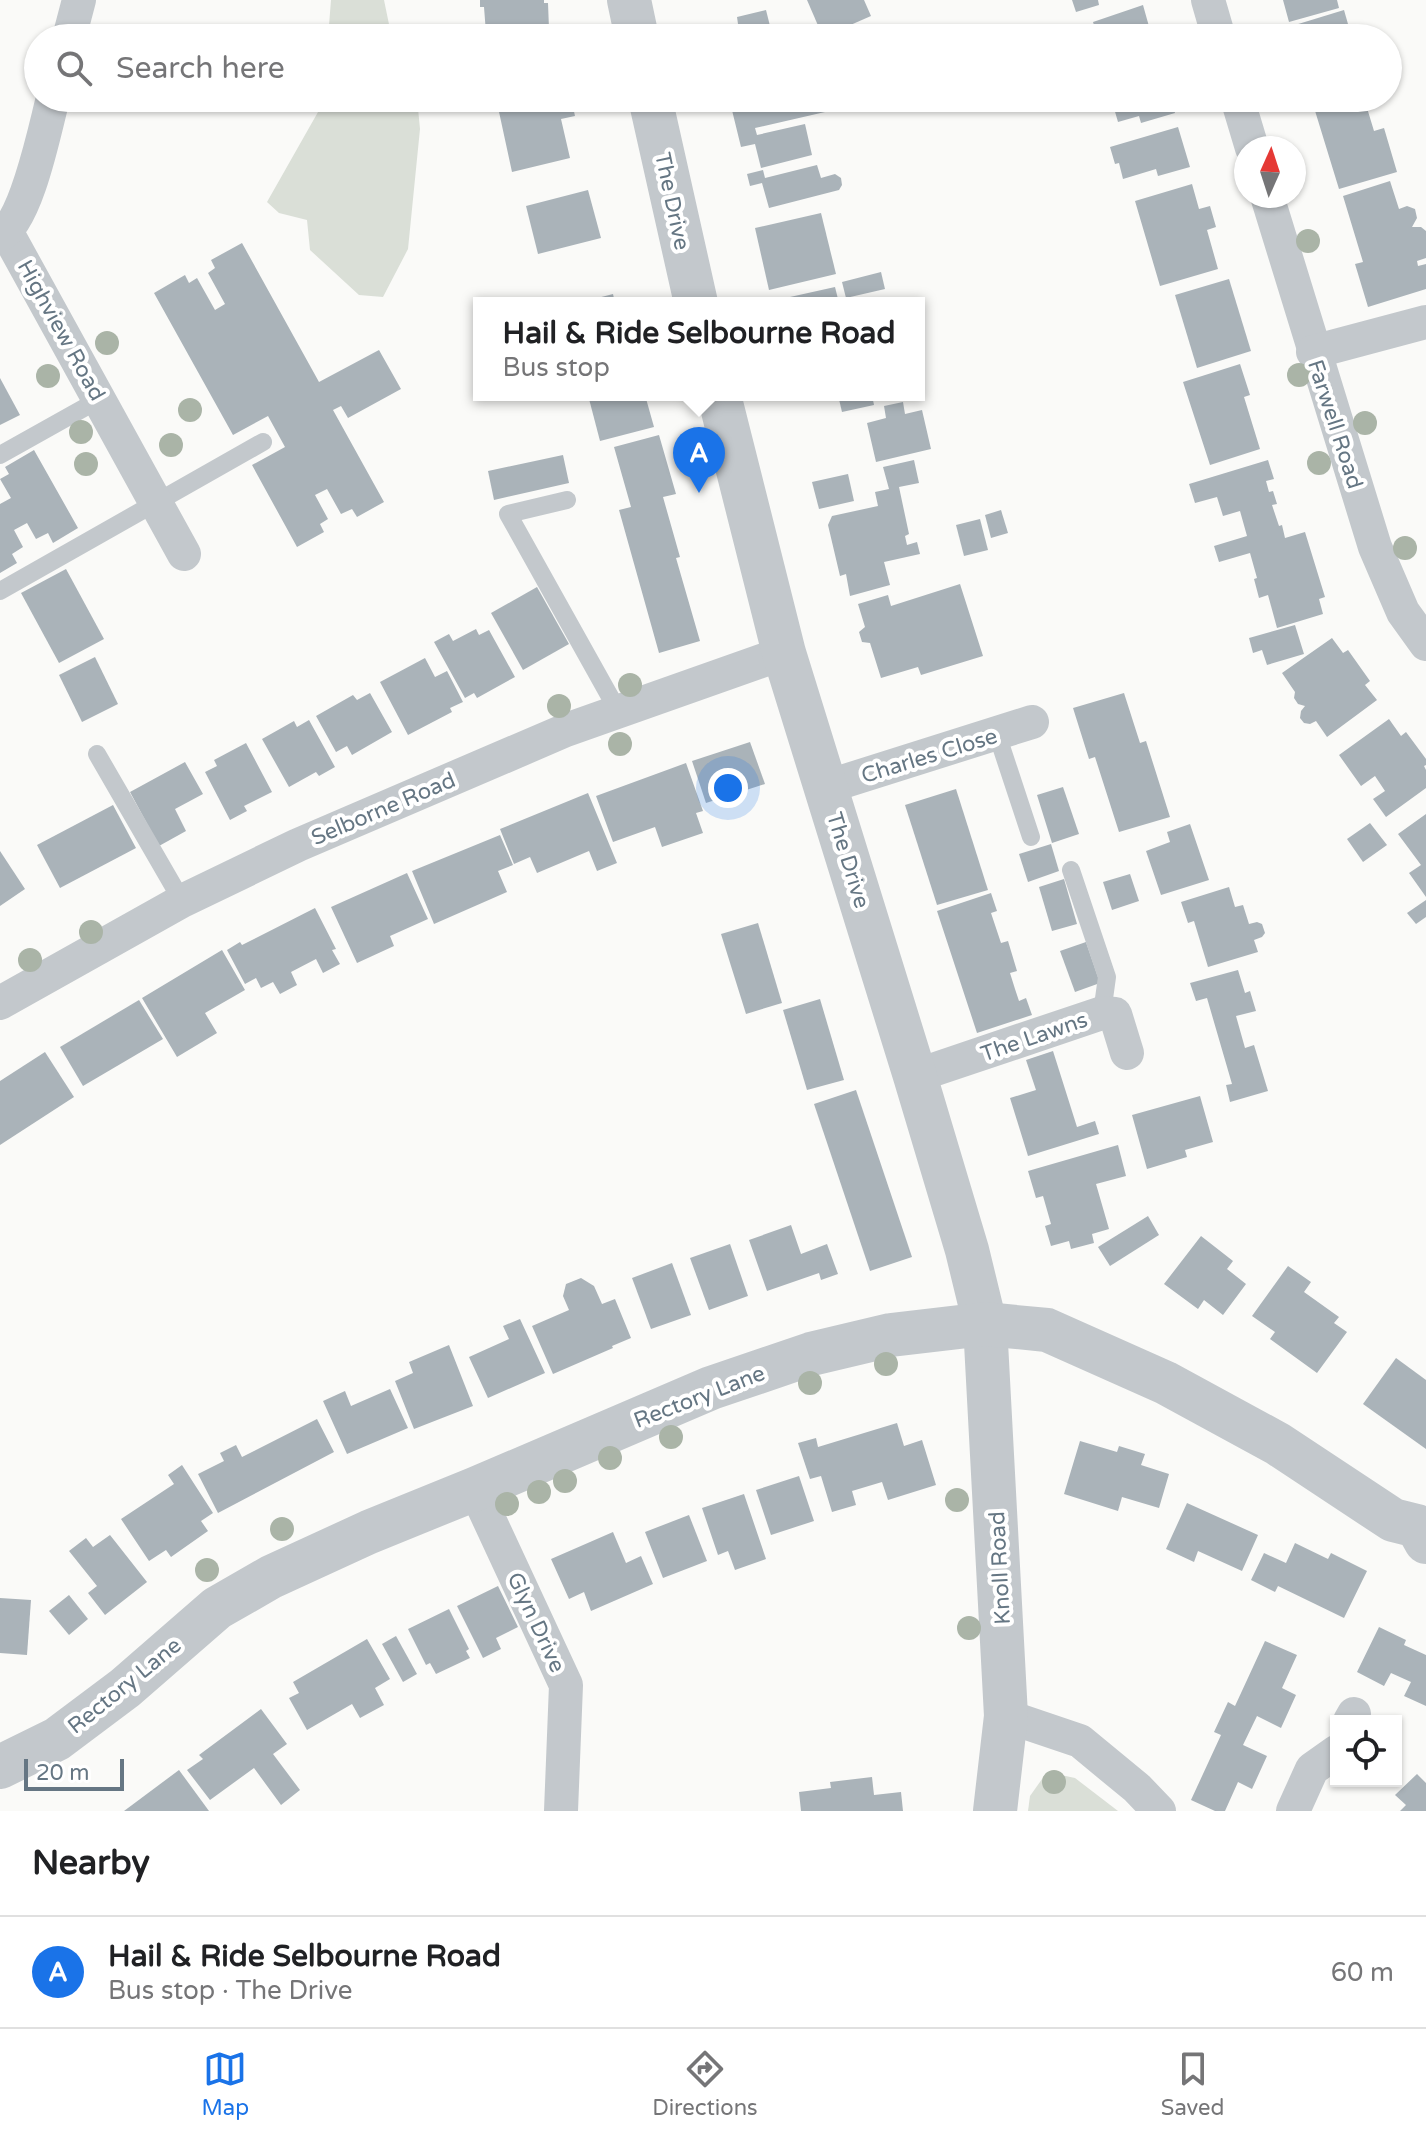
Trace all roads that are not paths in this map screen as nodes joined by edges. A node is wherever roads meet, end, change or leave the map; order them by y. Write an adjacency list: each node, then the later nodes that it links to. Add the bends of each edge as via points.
1 (79, 0): 4 (street)
2 (629, 0): 5 (street)
3 (1208, 0): 6 (street)
4 (73, 24)
5 (634, 24)
6 (1215, 24)
7 (49, 112): 12 (street, Highview Road, via 19,213)
8 (653, 112): 13 (street, The Drive)
9 (1241, 112): 10 (street)
10 (1248, 136)
11 (1271, 208): 15 (street, Farwell Road)
12 (3, 233): 16 (street, Highview Road)
13 (695, 297)
14 (1426, 322): 15 (street)
15 (1313, 352): 24 (street, Farwell Road, via 1375,547 1403,612)
16 (100, 399): 19 (lane); 21 (street, Highview Road)
17 (721, 401): 25 (street, The Drive)
18 (263, 442): 21 (lane)
19 (0, 455)
20 (567, 500): 26 (lane, via 508,514)
21 (156, 503): 22 (street, Highview Road); 23 (lane)
22 (184, 554)
23 (0, 591)
24 (1426, 644)
25 (784, 653): 26 (street, Selborne Road); 30 (street, The Drive)
26 (618, 711): 33 (street, Selborne Road, via 298,845)
27 (1032, 722): 28 (street, Charles Close)
28 (997, 734): 30 (street, Charles Close); 31 (lane)
29 (97, 754): 33 (lane)
30 (826, 787): 37 (street, The Drive)
31 (1031, 837)
32 (1071, 870): 35 (lane, via 1107,977)
33 (182, 901): 34 (street, Selborne Road)
34 (0, 1003)
35 (1102, 1013): 36 (street, The Lawns, via 1115,1014); 37 (street, The Lawns)
36 (1127, 1053)
37 (915, 1076): 38 (street, The Drive)
38 (985, 1324): 39 (street, Rectory Lane, via 891,1335 811,1354 711,1388); 40 (street, Rectory Lane, via 1047,1330 1166,1383 1278,1444 1393,1520); 41 (street, Knoll Road)
39 (475, 1489): 43 (street, Rectory Lane, via 249,1589 217,1608 57,1739); 44 (street, Glyn Drive, via 566,1685)
40 (1423, 1530)
41 (1006, 1716): 45 (street, Knoll Road); 46 (street, via 1080,1741)
42 (1330, 1756): 47 (street, via 1312,1769)
43 (0, 1767)
44 (561, 1811)
45 (995, 1811)
46 (1159, 1811)
47 (1293, 1811)

